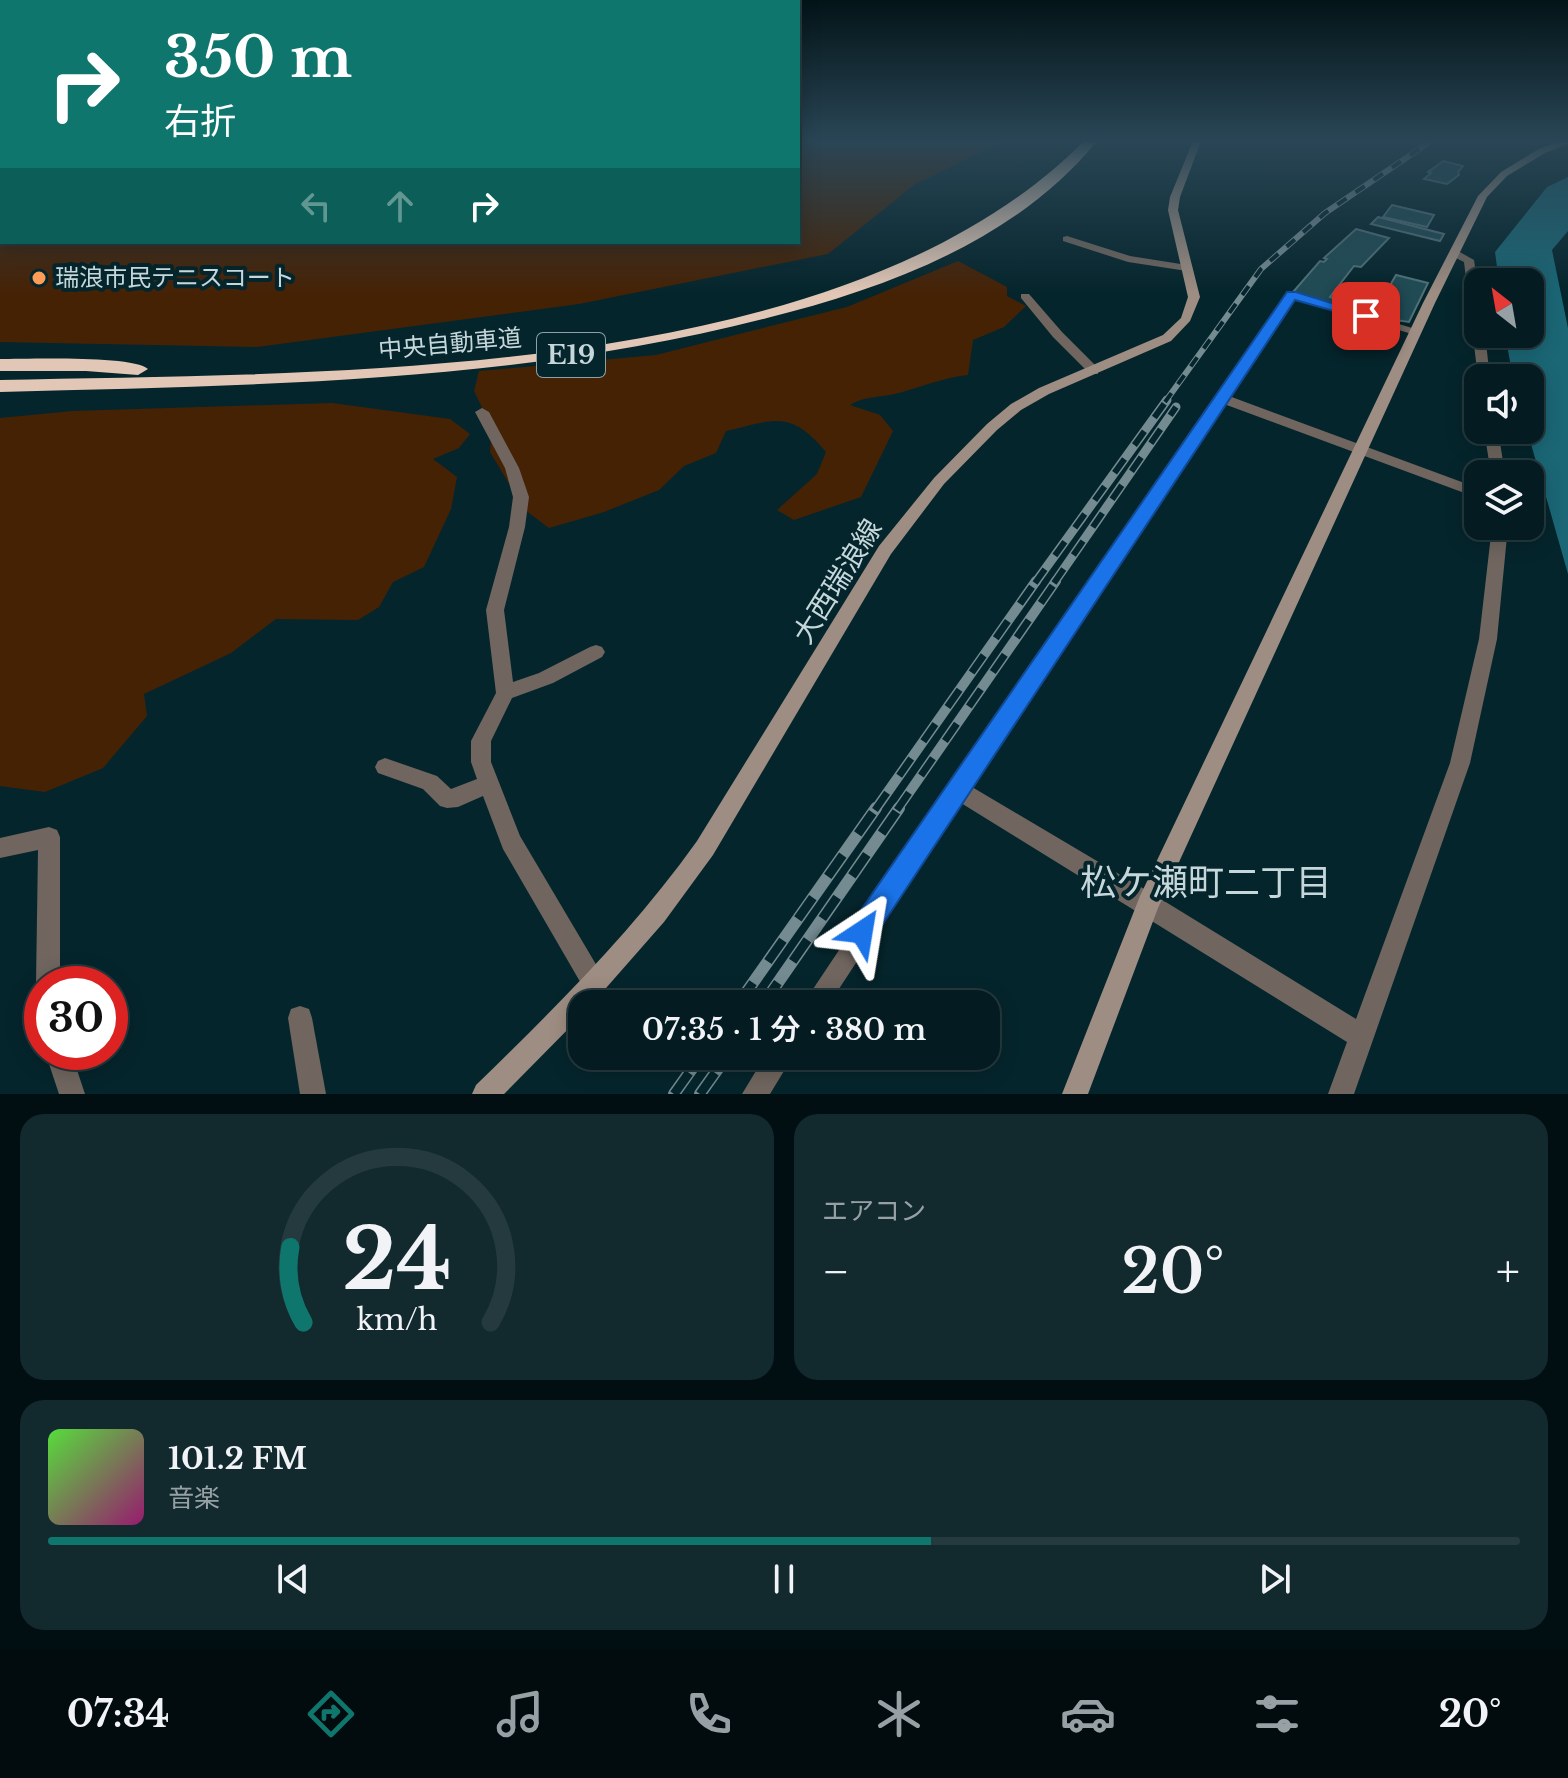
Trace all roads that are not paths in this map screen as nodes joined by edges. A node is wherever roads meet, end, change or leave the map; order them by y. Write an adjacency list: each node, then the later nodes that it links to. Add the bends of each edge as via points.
1 (1011, 192): 12 (highway, 中央自動車道 / E19, via 885,261 760,303 621,333 504,350 356,362)
2 (1036, 192): 15 (highway, 中央自動車道 / E19, via 975,232 911,264 811,301 689,334 564,356 431,371)
3 (1177, 192): 7 (street, 大西瑞浪線, via 1173,210)
4 (1487, 192): 6 (street)
5 (1067, 239): 7 (street, via 1128,259)
6 (1454, 253): 8 (street, via 1469,260); 10 (street)
7 (1187, 268): 13 (street, 大西瑞浪線, via 1194,297 1178,329)
8 (1470, 268)
9 (1025, 296): 13 (street)
10 (1416, 331): 18 (street, via 1292,295); 20 (street)
11 (0, 365): 12 (highway)
12 (138, 369): 14 (highway, 中央自動車道 / E19)
13 (1094, 371): 31 (street, 大西瑞浪線, via 1016,407 911,514 674,895)
14 (0, 372)
15 (281, 380): 16 (highway, 中央自動車道 / E19); 17 (highway)
16 (0, 386)
17 (0, 395)
18 (1221, 398): 20 (street); 27 (street)
19 (482, 412): 24 (street, via 521,497 495,610)
20 (1360, 450): 21 (street); 29 (street)
21 (1464, 488)
22 (1499, 540): 34 (street, via 1488,639 1460,763)
23 (596, 652): 24 (street)
24 (505, 693): 26 (street, via 481,741)
25 (385, 767): 26 (street, via 430,782 447,799)
26 (488, 784): 31 (street, via 511,842)
27 (956, 789): 29 (street); 32 (street)
28 (0, 848): 30 (street, via 49,837)
29 (1148, 904): 34 (street); 41 (street)
30 (48, 966)
31 (595, 983): 39 (street, 大西瑞浪線)
32 (824, 990)
33 (300, 1018): 38 (street)
34 (1362, 1037): 42 (street)
35 (64, 1070): 37 (street)
36 (771, 1070): 40 (street)
37 (72, 1094)
38 (313, 1094)
39 (485, 1094)
40 (755, 1094)
41 (1075, 1094)
42 (1341, 1094)

